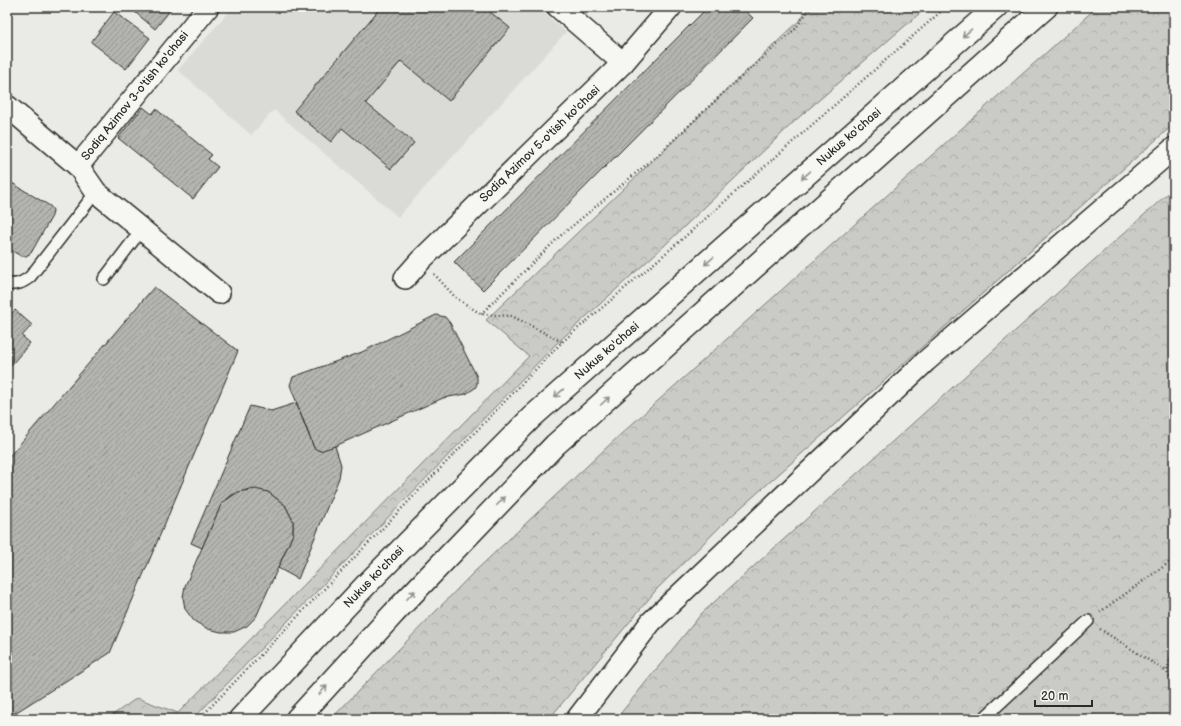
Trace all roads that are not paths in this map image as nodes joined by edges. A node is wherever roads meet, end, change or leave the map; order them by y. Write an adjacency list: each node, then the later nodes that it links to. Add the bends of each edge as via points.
1 (208, 7): 9 (street, Sodiq Azimov 3-o'tish ko'chasi)
2 (558, 7): 6 (street)
3 (671, 7): 6 (street, Sodiq Azimov 5-o'tish ko'chasi)
4 (996, 7): 17 (main road, Nukus ko'chasi, one-way to 17, via 532,418 365,586)
5 (1037, 8): 18 (main road, one-way to 5, via 394,613 555,445)
6 (623, 63): 12 (street, Sodiq Azimov 5-o'tish ko'chasi)
7 (7, 106): 9 (street)
8 (1174, 148): 19 (street, via 926,361 651,622)
9 (78, 166): 10 (street)
10 (96, 192): 11 (street); 14 (lane, via 30,277 15,285)
11 (142, 229): 13 (lane); 15 (street)
12 (405, 278)
13 (104, 279)
14 (7, 284)
15 (219, 293)
16 (1088, 621): 20 (lane)
17 (240, 719)
18 (297, 719)
19 (577, 719)
20 (983, 719)

